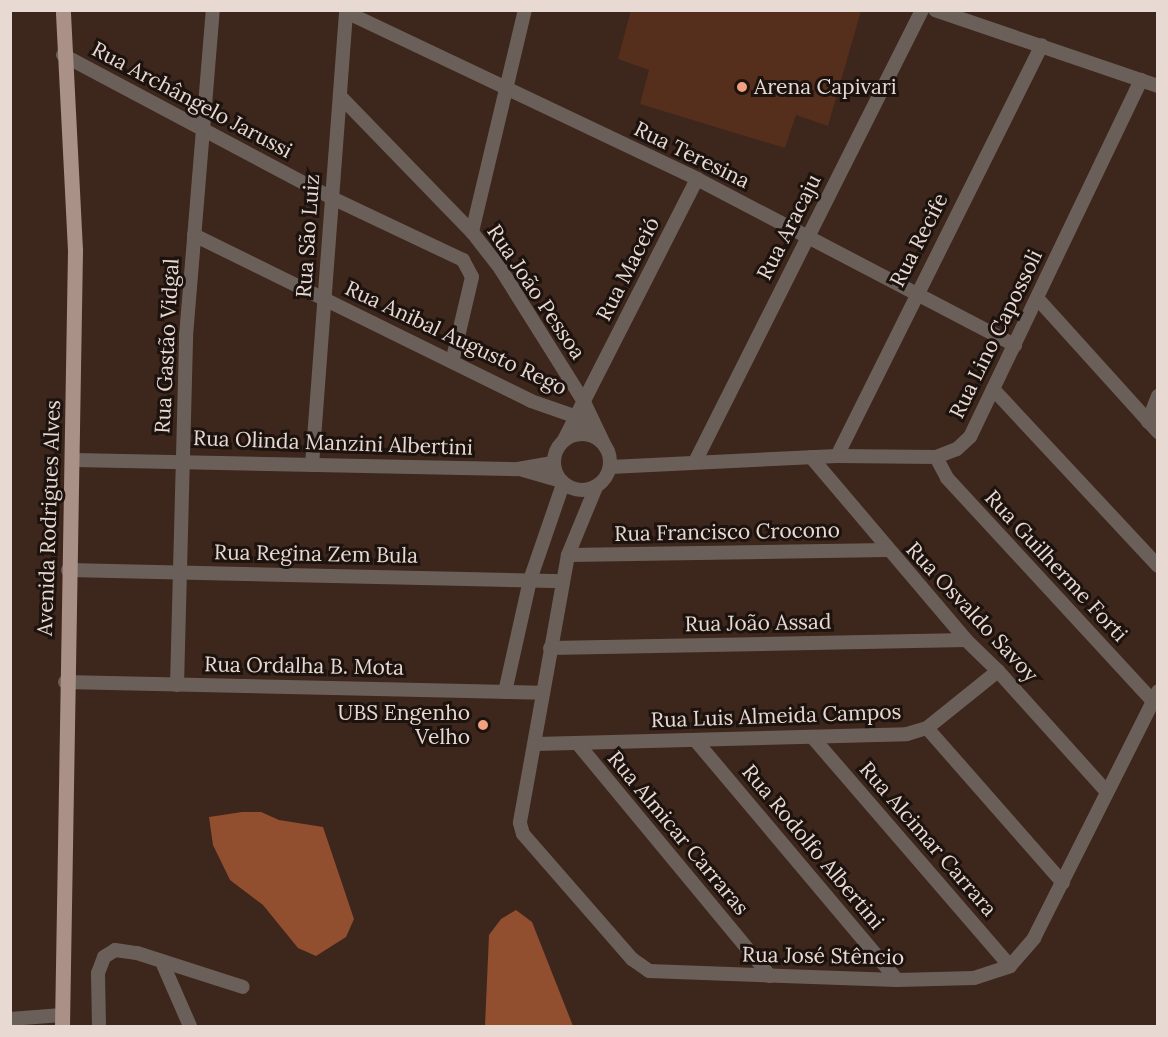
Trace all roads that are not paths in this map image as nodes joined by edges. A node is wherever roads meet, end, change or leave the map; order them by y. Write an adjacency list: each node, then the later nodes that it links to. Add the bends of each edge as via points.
1 (63, 10): 8 (main road, Avenida Rodrigues Alves)
2 (213, 10): 13 (street, Rua Gastão Vidgal)
3 (525, 10): 11 (street)
4 (922, 10): 18 (street, Rua Aracaju)
5 (935, 10): 7 (street)
6 (346, 11): 11 (street, Rua Teresina); 12 (street, Rua São Luiz)
7 (1042, 45): 9 (street); 19 (street, Rua Recife)
8 (63, 55): 13 (street, Rua Archângelo Jarussi); 34 (main road, Avenida Rodrigues Alves, via 75,250)
9 (1141, 80): 10 (street); 20 (street, Rua Lino Capossoli)
10 (1158, 86)
11 (506, 89): 14 (street, Rua Teresina); 16 (street)
12 (340, 96): 15 (street, Rua São Luiz); 16 (street, Rua João Pessoa)
13 (203, 129): 15 (street, Rua Archângelo Jarussi); 17 (street, Rua Gastão Vidgal)
14 (697, 180): 18 (street, Rua Teresina); 26 (street, Rua Maceió)
15 (332, 198): 21 (street, Rua São Luiz); 23 (street, Rua Archângelo Jarussi, via 463,260 472,277)
16 (472, 232): 26 (street, Rua João Pessoa, via 500,268)
17 (194, 235): 21 (street, Rua Anibal Augusto Rego); 35 (street, Rua Gastão Vidgal)
18 (808, 237): 19 (street, Rua Teresina); 36 (street, Rua Aracaju)
19 (915, 293): 22 (street, Rua Teresina); 31 (street, Rua Recife)
20 (1037, 298): 22 (street, Rua Lino Capossoli); 28 (street)
21 (325, 299): 23 (street, Rua Anibal Augusto Rego); 38 (street, Rua São Luiz)
22 (1015, 345): 24 (street, Rua Lino Capossoli)
23 (452, 362): 27 (street, Rua Anibal Augusto Rego, via 531,401)
24 (993, 389): 32 (street, Rua Lino Capossoli, via 970,437 957,449); 45 (street)
25 (1158, 396): 28 (street)
26 (584, 402): 27 (street, Rua Maceió); 30 (street, Rua João Pessoa)
27 (574, 416): 29 (street, Rua Maceió); 30 (street, Rua Anibal Augusto Rego)
28 (1153, 427)
29 (564, 440): 30 (street, via 575,434); 37 (street)
30 (602, 442): 39 (street)
31 (837, 456): 32 (street, Rua Lino Capossoli); 33 (street, Rua Lino Capossoli)
32 (936, 456): 57 (street, Rua Guilherme Forti, via 947,478)
33 (811, 457): 36 (street, Rua Lino Capossoli); 43 (street, Rua Osvaldo Savoy)
34 (75, 460): 35 (street, Rua Olinda Manzini Albertini); 46 (main road, Avenida Rodrigues Alves)
35 (182, 460): 38 (street, Rua Olinda Manzini Albertini); 47 (street, Rua Gastão Vidgal)
36 (694, 462): 39 (street, Rua Lino Capossoli)
37 (553, 463): 40 (street, Rua Olinda Manzini Albertini); 41 (street)
38 (312, 465): 40 (street, Rua Olinda Manzini Albertini)
39 (610, 467): 42 (street)
40 (518, 469): 41 (street, Rua Olinda Manzini Albertini)
41 (562, 482): 42 (street, via 574,490); 48 (street)
42 (596, 487): 44 (street, Rua José Stêncio)
43 (887, 550): 44 (street, Rua Francisco Crocono); 50 (street, Rua Osvaldo Savoy)
44 (568, 555): 49 (street, Rua José Stêncio)
45 (1158, 566)
46 (68, 570): 47 (street, Rua Regina Zem Bula); 53 (main road, Avenida Rodrigues Alves)
47 (180, 572): 48 (street, Rua Regina Zem Bula); 54 (street, Rua Gastão Vidgal)
48 (530, 580): 49 (street, Rua Regina Zem Bula); 55 (street)
49 (563, 581): 51 (street, Rua José Stêncio)
50 (966, 640): 51 (street, Rua João Assad); 52 (street, Rua Osvaldo Savoy)
51 (550, 648): 56 (street, Rua José Stêncio)
52 (998, 671): 58 (street, Rua Luis Almeida Campos); 63 (street, Rua Osvaldo Savoy)
53 (65, 682): 54 (street, Rua Ordalha B. Mota); 71 (main road, Avenida Rodrigues Alves)
54 (177, 685): 55 (street, Rua Ordalha B. Mota)
55 (505, 692): 56 (street, Rua Ordalha B. Mota)
56 (541, 693): 61 (street, Rua José Stêncio)
57 (1155, 695): 63 (street)
58 (927, 728): 59 (street, Rua Luis Almeida Campos, via 907,734); 64 (street)
59 (814, 739): 60 (street, Rua Luis Almeida Campos); 66 (street, Rua Alcimar Carrara)
60 (696, 741): 62 (street, Rua Luis Almeida Campos); 68 (street, Rua Rodolfo Albertini)
61 (536, 744): 62 (street, Rua Luis Almeida Campos); 67 (street, Rua José Stêncio, via 520,813 523,834 632,959 649,970 665,973)
62 (578, 744): 67 (street, Rua Almicar Carraras)
63 (1106, 791): 64 (street)
64 (1063, 883): 66 (street, via 1034,938)
65 (162, 962): 69 (street); 72 (street, via 116,950 104,957 98,973); 73 (street)
66 (1010, 966): 68 (street, Rua José Stêncio, via 974,978)
67 (770, 976): 68 (street, Rua José Stêncio)
68 (897, 980)
69 (243, 987)
70 (10, 1019): 71 (street)
71 (62, 1021)
72 (99, 1026)
73 (190, 1026)

